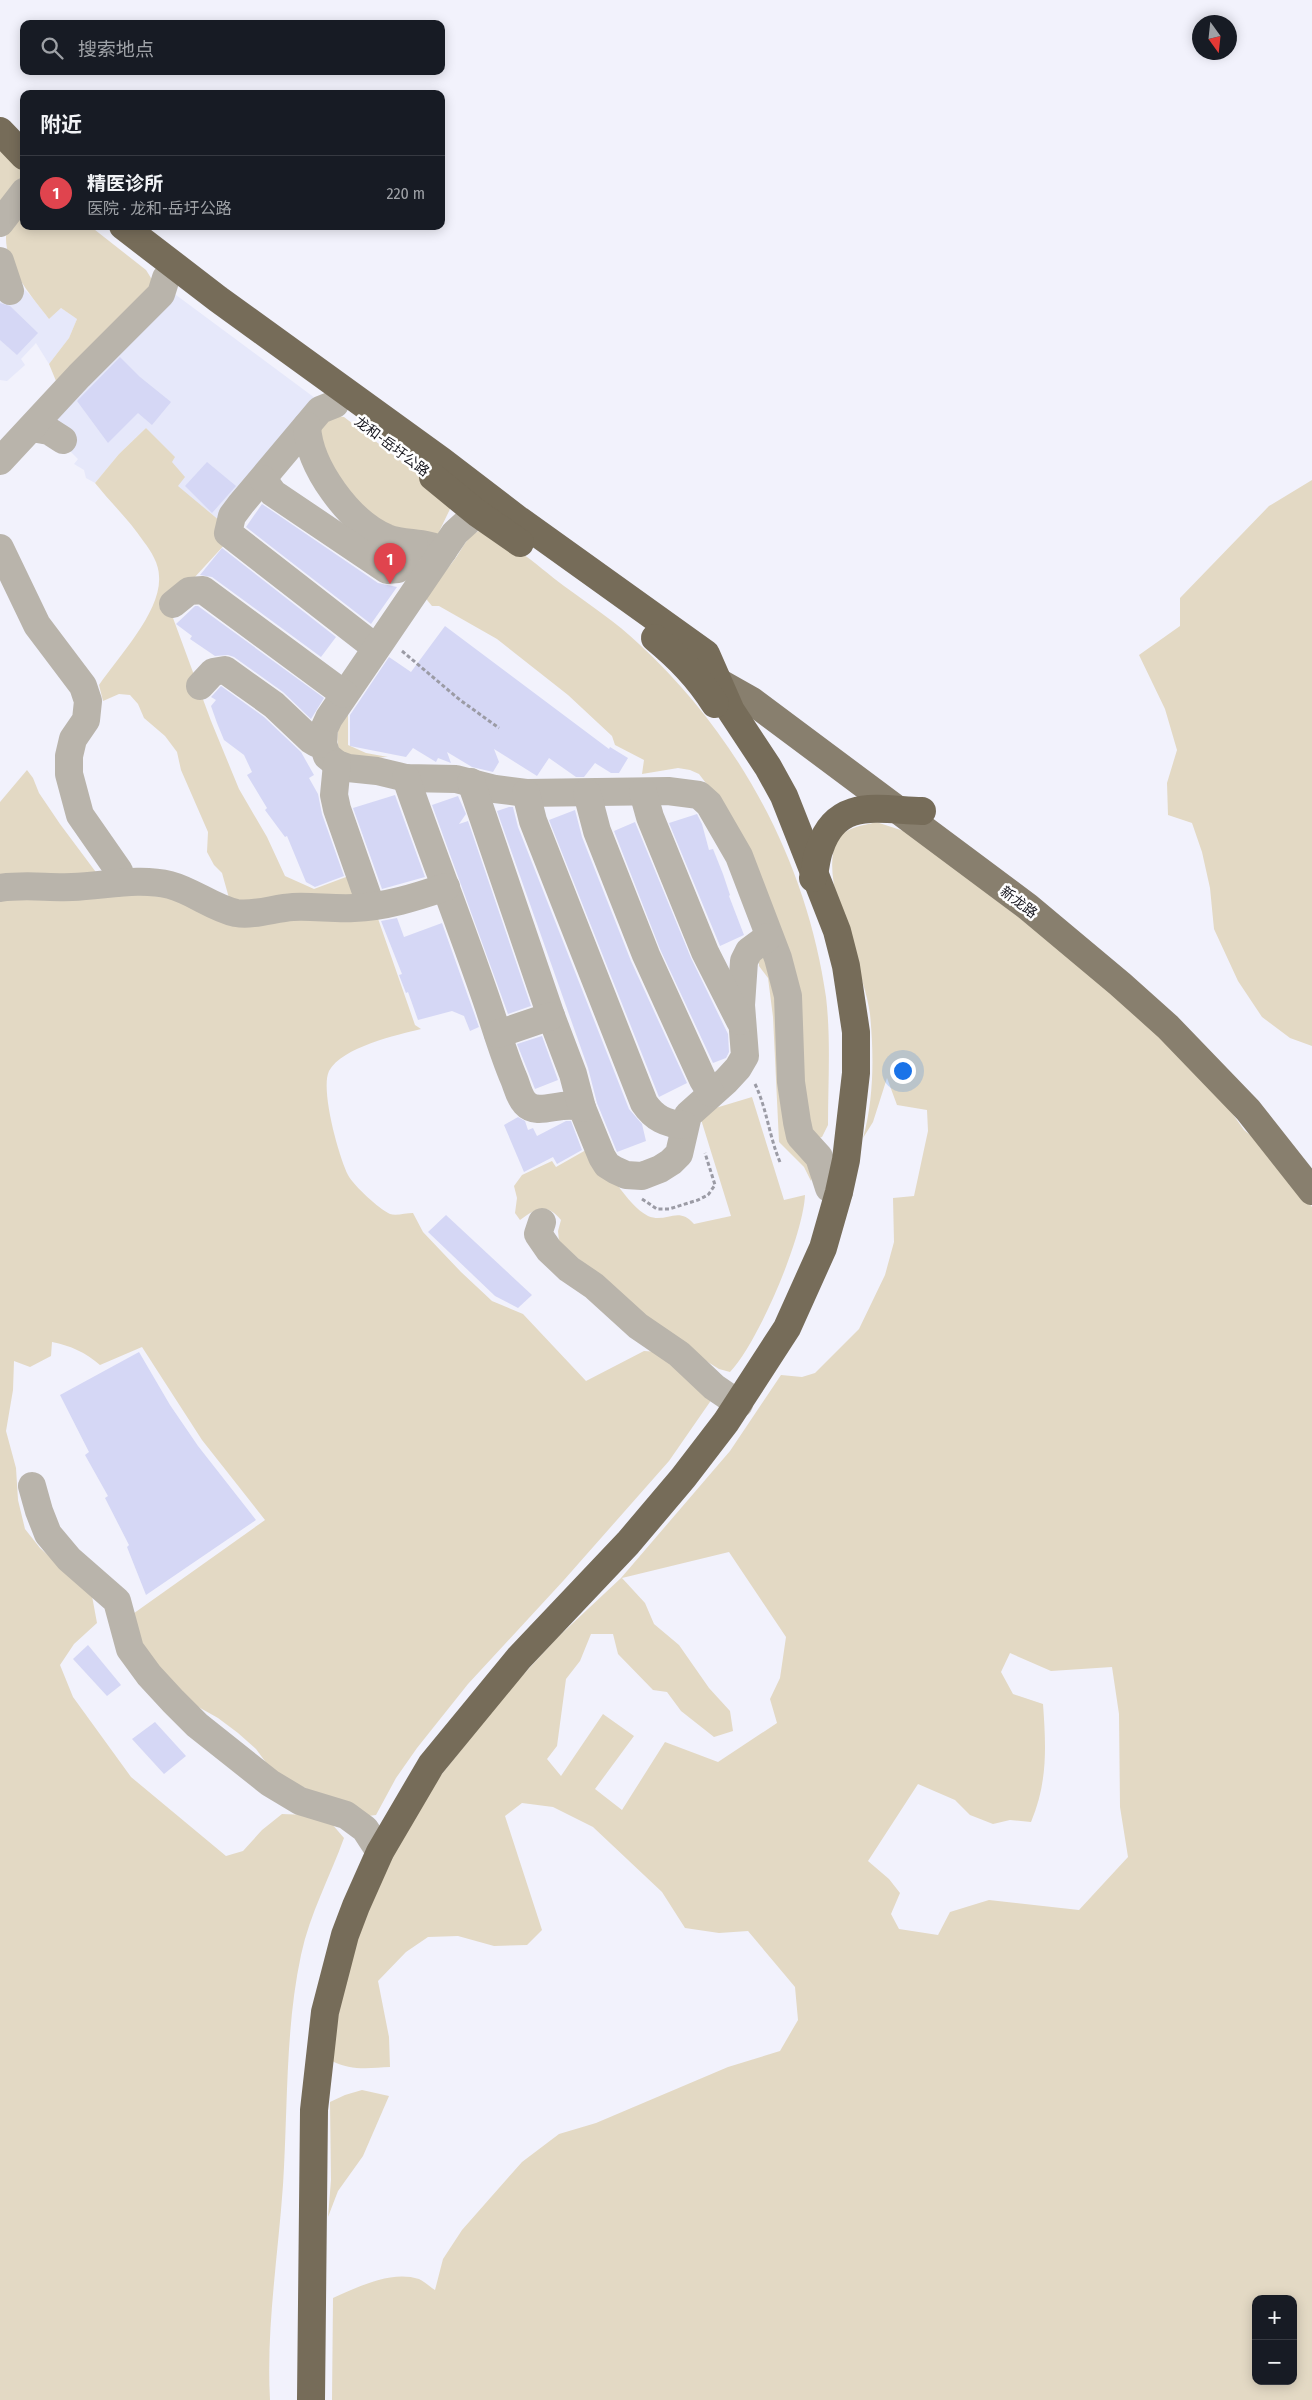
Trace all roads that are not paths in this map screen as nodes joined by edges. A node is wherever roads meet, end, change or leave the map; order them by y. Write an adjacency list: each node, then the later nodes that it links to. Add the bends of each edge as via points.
1 (0, 110): 2 (highway)
2 (20, 130)
3 (0, 131): 4 (highway)
4 (20, 152)
5 (20, 197): 6 (street)
6 (0, 223)
7 (108, 230): 10 (highway, 龙和-岳圩公路)
8 (128, 230): 24 (highway, 龙和-岳圩公路, via 442,461)
9 (0, 261): 11 (street)
10 (166, 278): 12 (highway, 龙和-岳圩公路); 14 (street, via 161,294)
11 (10, 291)
12 (335, 404): 13 (street, via 320,410); 18 (highway, 龙和-岳圩公路)
13 (307, 426): 17 (street); 19 (street, via 307,437 323,473 346,506 386,537)
14 (32, 428): 15 (street, via 41,428); 16 (street)
15 (63, 440)
16 (0, 461)
17 (263, 479): 19 (street, via 273,493 387,570 398,569); 23 (street, via 232,516 228,533)
18 (477, 513): 21 (street, via 455,533); 24 (highway, 龙和-岳圩公路, via 639,625)
19 (414, 544): 21 (street)
20 (0, 548): 35 (street, via 37,625 83,686 88,701 86,720 73,739 69,774 80,815 119,871)
21 (443, 551): 23 (street)
22 (173, 604): 27 (street, via 189,591 203,590)
23 (387, 647): 27 (street)
24 (695, 658): 25 (highway); 34 (main road, 新龙路, via 778,700 885,785); 36 (highway, via 703,685 757,775)
25 (719, 683): 34 (main road, 新龙路, via 752,701); 36 (highway, via 731,711 784,796)
26 (200, 686): 28 (street, via 213,672 225,670 274,705)
27 (344, 694): 28 (street, via 324,729)
28 (330, 754): 29 (street, via 348,768); 39 (street, via 336,809)
29 (406, 778): 30 (street, via 456,778); 37 (street)
30 (471, 782): 32 (street); 41 (street)
31 (643, 792): 33 (street); 40 (street, via 686,792 699,795 709,804 739,856); 42 (street, via 650,817 705,952)
32 (526, 793): 33 (street); 46 (street, via 533,821 644,1103 664,1122)
33 (587, 793): 44 (street, via 597,831 646,955 702,1080)
34 (910, 811): 36 (highway, via 853,810 838,818 819,849); 47 (main road, 新龙路, via 1132,972 1264,1103); 49 (main road, 新龙路, via 1168,1027 1248,1110)
35 (116, 883): 38 (street); 39 (street, via 136,881 170,885 238,913 292,907)
36 (812, 885): 48 (highway, via 837,931 856,1032 855,1081 846,1160)
37 (446, 887): 39 (street, via 403,901); 43 (street)
38 (0, 888)
39 (371, 906)
40 (768, 937): 42 (street, via 749,951 744,961); 48 (street, via 778,958 788,996 796,1122 800,1136 819,1157)
41 (550, 1016): 43 (street); 45 (street, via 575,1080)
42 (743, 1024): 44 (street, via 745,1056 738,1068)
43 (498, 1034): 45 (street, via 525,1103 532,1109 541,1110 565,1104)
44 (711, 1093): 46 (street, via 688,1115)
45 (582, 1108): 46 (street, via 607,1164 626,1175 642,1176 671,1162 679,1154)
46 (684, 1125)
47 (1312, 1167)
48 (834, 1190): 51 (highway, via 824,1248 799,1302 772,1354)
49 (1312, 1191)
50 (542, 1222): 51 (street, via 538,1234 555,1256)
51 (733, 1401): 53 (highway, via 683,1478 519,1658 451,1738)
52 (32, 1486): 53 (street, via 48,1534 69,1559 117,1601 130,1649 173,1701 270,1783 300,1802 346,1815 365,1829)
53 (376, 1847): 54 (highway, via 337,1926 313,2009 300,2146); 55 (highway, via 345,1934 325,2012 320,2047 312,2157)
54 (297, 2400)
55 (310, 2400)

